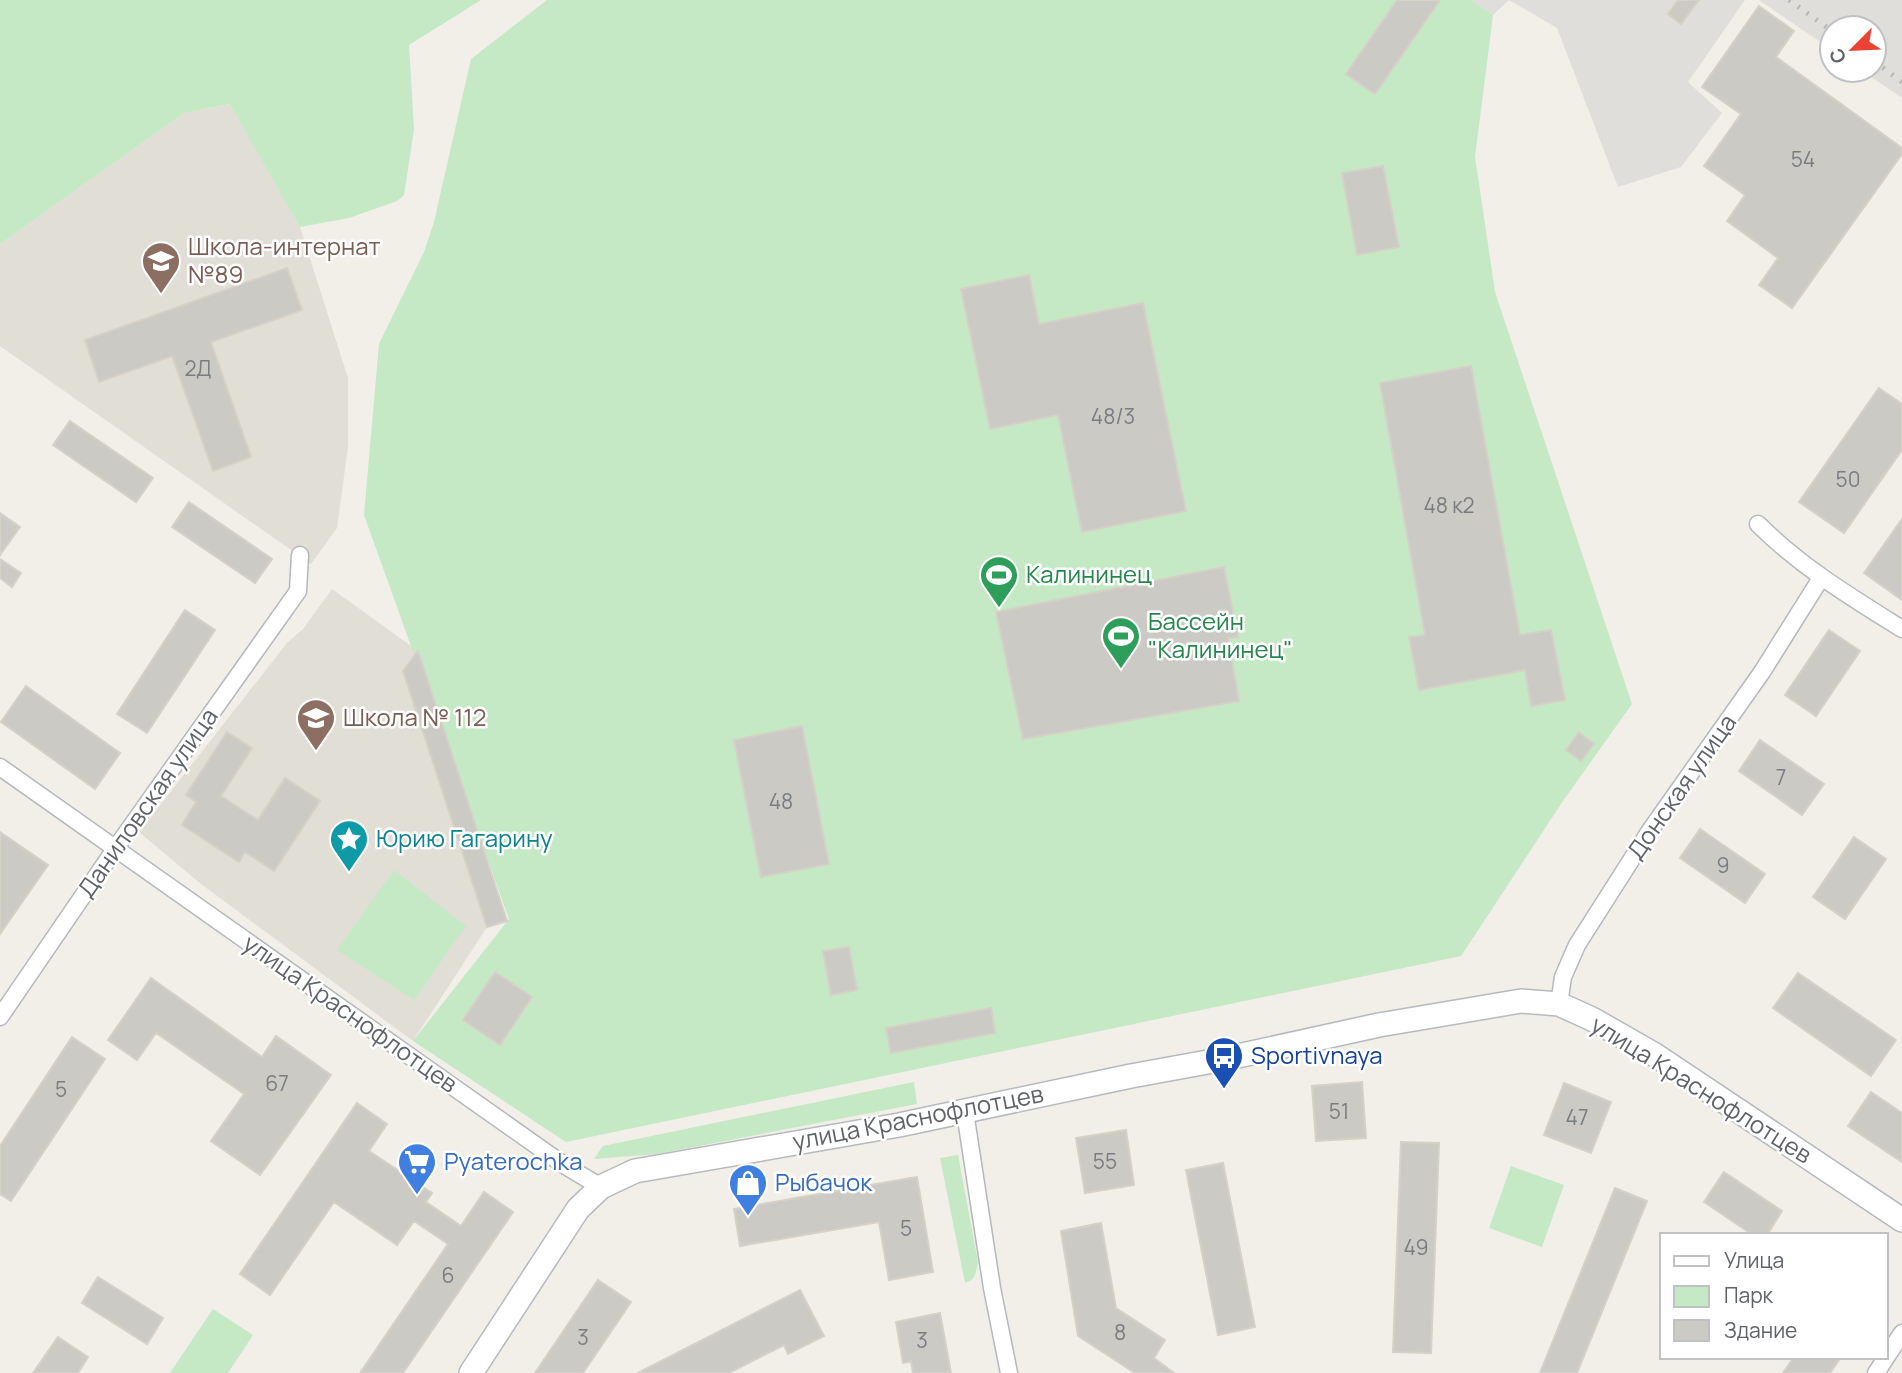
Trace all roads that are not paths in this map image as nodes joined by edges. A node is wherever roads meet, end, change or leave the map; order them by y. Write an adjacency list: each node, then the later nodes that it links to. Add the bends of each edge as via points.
1 (1758, 524): 3 (street)
2 (300, 555): 6 (street, Даниловская улица, via 299,591)
3 (1821, 578): 4 (street); 7 (street, Донская улица, via 1577,946 1563,976)
4 (1902, 629)
5 (0, 767): 6 (street, улица Краснофлотцев)
6 (115, 849): 8 (street, Даниловская улица); 10 (street, улица Краснофлотцев)
7 (1559, 1004): 9 (main road, улица Краснофлотцев, via 1521,1001 1378,1025); 11 (main road, улица Краснофлотцев, via 1655,1055)
8 (0, 1017)
9 (965, 1112): 10 (main road, улица Краснофлотцев, via 635,1171); 15 (street)
10 (601, 1187): 14 (main road, via 578,1209)
11 (1902, 1220)
12 (1902, 1332): 13 (street)
13 (1888, 1354)
14 (471, 1373)
15 (1009, 1373)

